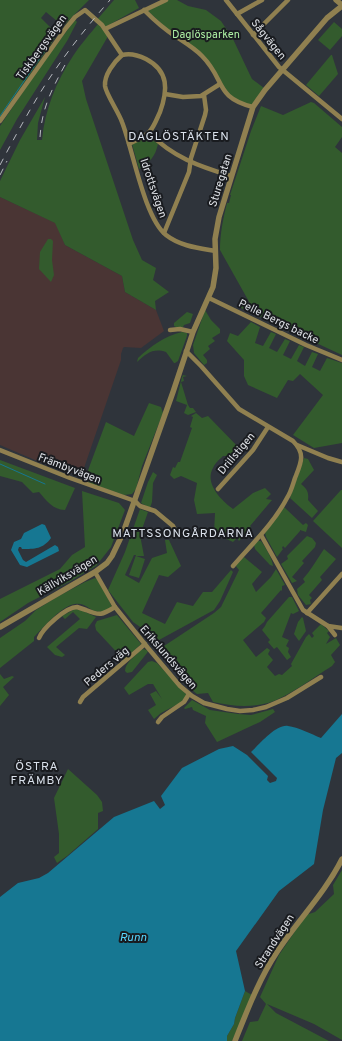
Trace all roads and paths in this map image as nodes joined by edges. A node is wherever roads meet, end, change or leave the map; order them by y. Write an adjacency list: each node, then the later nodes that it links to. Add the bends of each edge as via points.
1 (166, 0): 6 (street)
2 (226, 0): 9 (street, Sågvägen)
3 (262, 0): 9 (street)
4 (288, 0): 11 (street)
5 (336, 0): 7 (street)
6 (156, 2): 8 (street)
7 (342, 6): 13 (street, Sturegatan, via 326,18)
8 (144, 10): 10 (street); 14 (street, via 202,56)
9 (237, 14): 11 (street, Sågvägen)
10 (105, 29): 12 (street); 21 (street, Tiskbergsvägen, via 85,10 75,17)
11 (253, 34): 13 (street, Sågvägen)
12 (122, 54): 15 (street, via 141,57 157,66 164,77); 23 (street, Idrottsvägen, via 107,75 105,88 122,121)
13 (282, 70): 17 (street, Sturegatan); 18 (street, Sågvägen)
14 (220, 84): 16 (street); 17 (street, via 231,99)
15 (165, 94): 16 (street); 22 (street)
16 (204, 96): 24 (street, via 206,113)
17 (253, 107): 25 (street, Sturegatan)
18 (335, 114): 19 (street); 20 (street, Sågvägen)
19 (342, 114)
20 (342, 119)
21 (0, 121)
22 (149, 133): 23 (street); 24 (street, via 161,146)
23 (129, 144): 26 (street, Idrottsvägen, via 154,220)
24 (191, 162): 25 (street); 26 (street, via 188,176)
25 (231, 176): 27 (street, Sturegatan, via 216,230)
26 (164, 233): 27 (street, Idrottsvägen, via 185,245)
27 (215, 251): 28 (street, Sturegatan, via 216,276)
28 (209, 298): 30 (street); 32 (street, Pelle Bergs backe)
29 (170, 330): 30 (street)
30 (193, 332): 31 (street)
31 (186, 351): 33 (street, via 239,409); 38 (street, Källviksvägen)
32 (342, 360)
33 (268, 427): 34 (street); 37 (street, Drillstigen, via 253,450)
34 (297, 445): 36 (street); 40 (street, via 301,460 288,498)
35 (0, 450): 38 (street, Främbyvägen)
36 (342, 462)
37 (218, 489)
38 (135, 501): 39 (street, via 140,506 154,511); 42 (street, Källviksvägen, via 114,552 107,563)
39 (174, 528)
40 (261, 534): 41 (street); 45 (street, via 298,602)
41 (233, 566)
42 (95, 572): 44 (street, Erikslundsvägen); 47 (street, Källviksvägen)
43 (342, 574): 45 (street)
44 (115, 607): 50 (street, via 98,615 79,608 69,609 42,631); 51 (street, Erikslundsvägen)
45 (307, 613): 46 (street)
46 (328, 626): 48 (street); 49 (street)
47 (0, 627)
48 (342, 628)
49 (335, 635)
50 (39, 638)
51 (145, 644): 53 (street, Erikslundsvägen); 54 (street, Peders väg)
52 (321, 677): 53 (street, Erikslundsvägen, via 278,703 253,710 240,711 215,707)
53 (189, 694): 55 (street, via 184,702)
54 (80, 702)
55 (158, 722)
56 (342, 859): 57 (street, Strandvägen, via 333,876 271,961)
57 (235, 1041)

